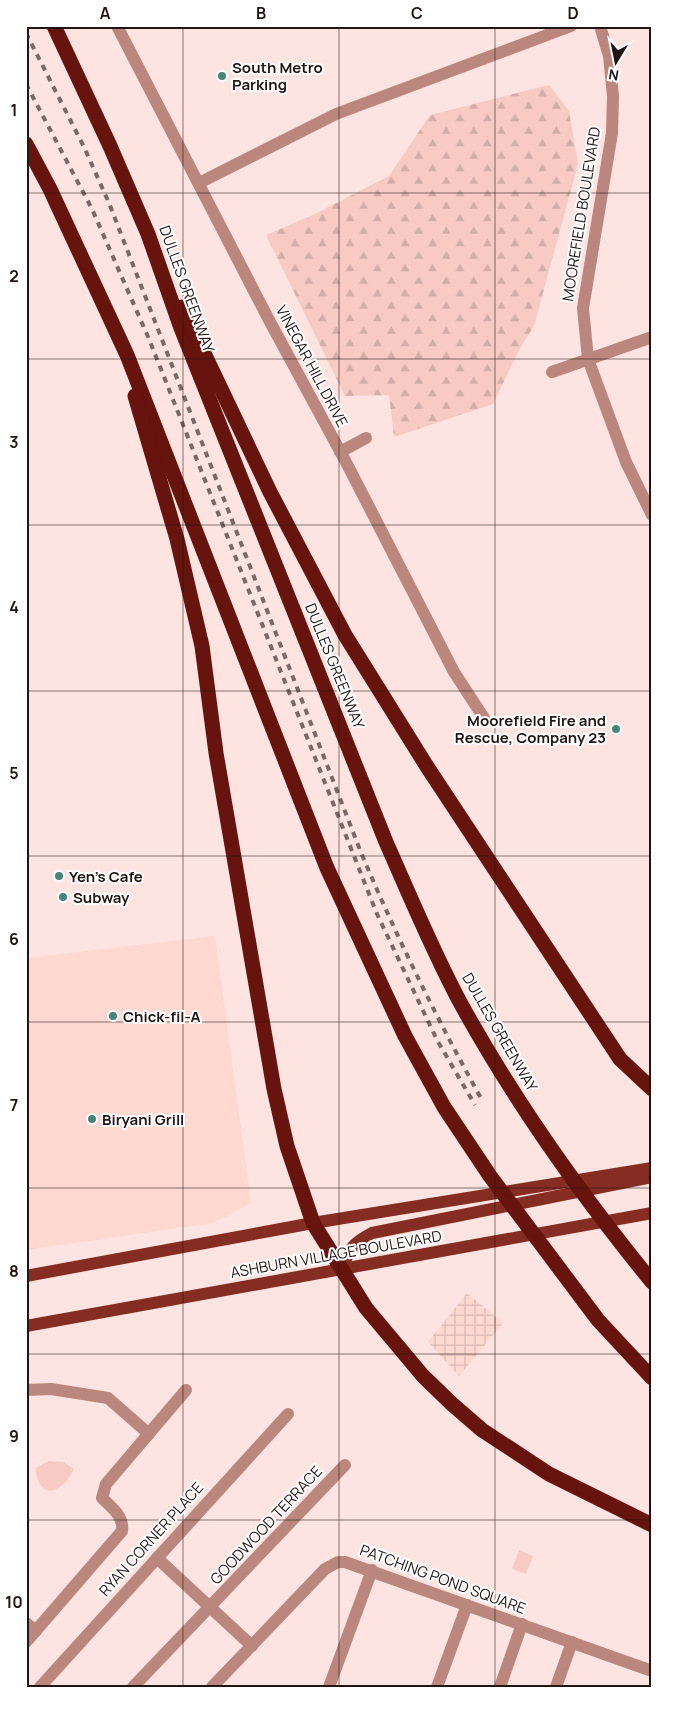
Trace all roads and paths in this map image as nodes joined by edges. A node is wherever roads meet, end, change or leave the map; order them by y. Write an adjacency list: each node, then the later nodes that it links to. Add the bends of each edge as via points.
1 (54, 26): 7 (highway, DULLES GREENWAY)
2 (117, 26): 6 (street, VINEGAR HILL DRIVE)
3 (571, 26): 6 (street, via 336,114)
4 (600, 26): 10 (street, MOOREFIELD BOULEVARD, via 610,56 612,133 583,308)
5 (26, 144): 9 (highway)
6 (199, 183): 13 (street, VINEGAR HILL DRIVE)
7 (148, 234): 16 (highway, via 270,492 345,635 426,765 620,1059); 21 (highway, DULLES GREENWAY, via 185,337 386,842 421,920 460,1002 490,1054 550,1146)
8 (652, 337): 10 (street)
9 (126, 355): 20 (highway, via 136,401 177,539 202,646 216,753 274,1088 287,1146); 27 (highway, via 327,868 405,1036 444,1106 507,1198 598,1320)
10 (588, 359): 11 (street); 14 (street, MOOREFIELD BOULEVARD, via 626,462)
11 (552, 372)
12 (366, 438): 13 (street)
13 (340, 452): 15 (street, VINEGAR HILL DRIVE, via 454,672)
14 (652, 515)
15 (484, 718)
16 (652, 1089)
17 (652, 1168): 20 (main road)
18 (652, 1177): 22 (main road, via 372,1233 355,1242)
19 (647, 1214): 22 (main road, ASHBURN VILLAGE BOULEVARD)
20 (313, 1223): 22 (highway); 24 (main road)
21 (624, 1247): 23 (highway); 25 (highway, DULLES GREENWAY)
22 (342, 1270): 26 (main road, ASHBURN VILLAGE BOULEVARD); 33 (highway, via 366,1308 423,1376 482,1430 549,1474)
23 (652, 1273)
24 (26, 1276)
25 (652, 1282)
26 (26, 1326)
27 (652, 1378)
28 (26, 1390): 31 (street, via 51,1389 108,1398)
29 (186, 1390): 31 (street)
30 (288, 1414): 34 (street, RYAN CORNER PLACE)
31 (149, 1434): 39 (street, via 103,1491 102,1498 123,1523 122,1531)
32 (345, 1465): 37 (street, GOODWOOD TERRACE)
33 (652, 1524)
34 (157, 1558): 37 (street); 44 (street, RYAN CORNER PLACE)
35 (372, 1570): 36 (street, PATCHING POND SQUARE); 42 (street, PATCHING POND SQUARE, via 345,1562 330,1565); 47 (street)
36 (467, 1605): 38 (street, PATCHING POND SQUARE); 48 (street)
37 (210, 1607): 42 (street); 45 (street, GOODWOOD TERRACE)
38 (522, 1624): 41 (street, PATCHING POND SQUARE); 49 (street)
39 (31, 1627): 40 (street)
40 (26, 1642)
41 (572, 1642): 43 (street, PATCHING POND SQUARE); 50 (street)
42 (252, 1646): 46 (street, PATCHING POND SQUARE)
43 (652, 1671)
44 (40, 1687)
45 (134, 1687)
46 (212, 1687)
47 (329, 1687)
48 (437, 1687)
49 (500, 1687)
50 (556, 1687)

